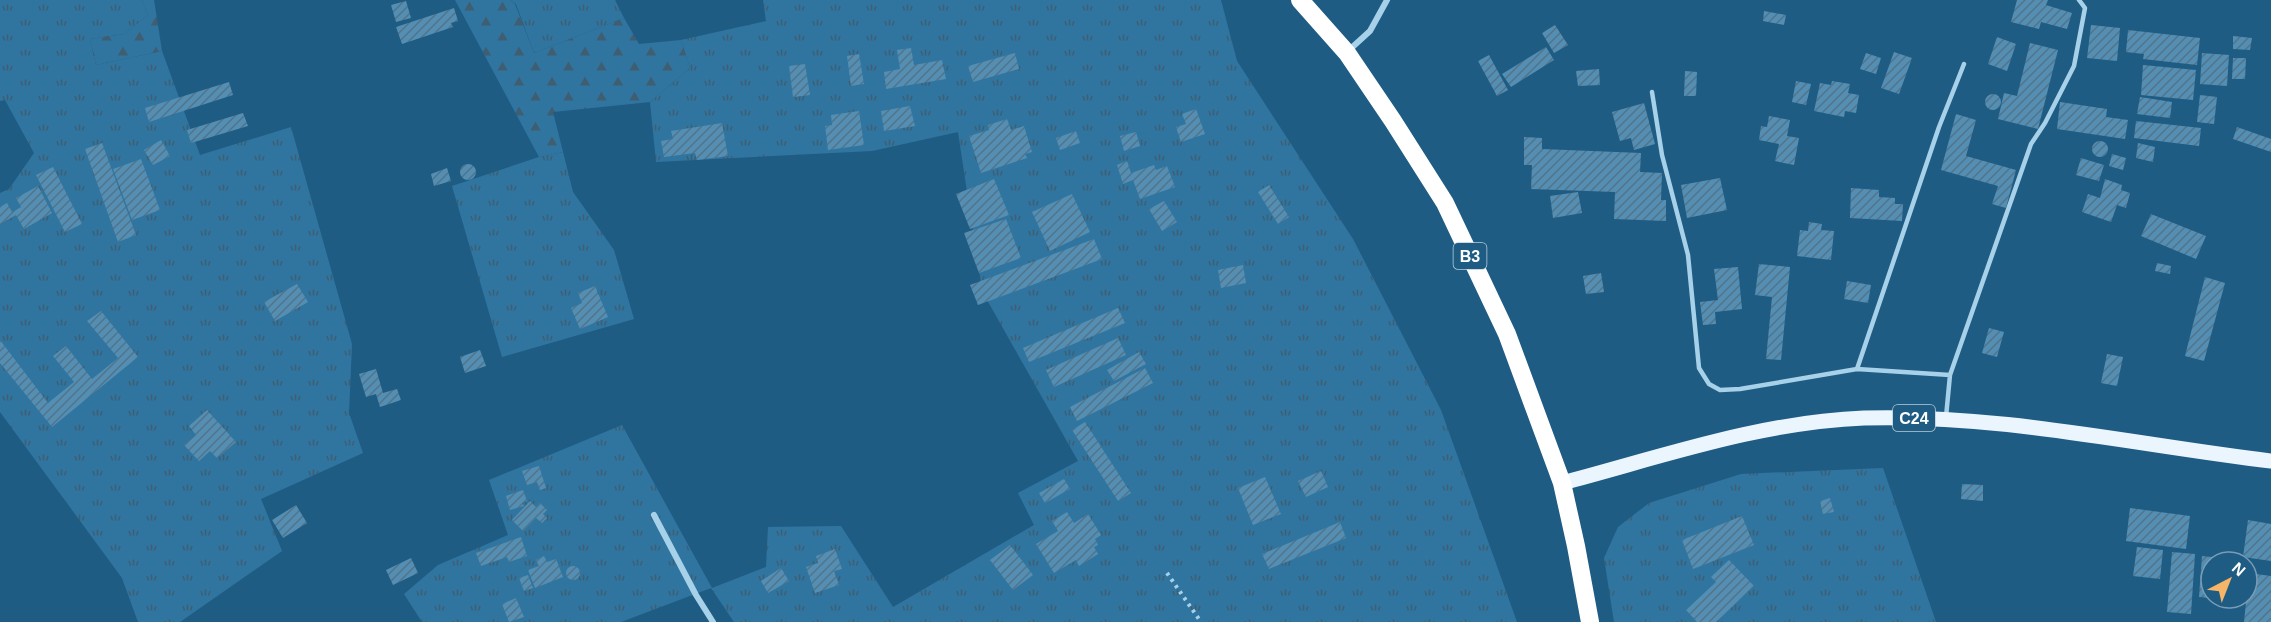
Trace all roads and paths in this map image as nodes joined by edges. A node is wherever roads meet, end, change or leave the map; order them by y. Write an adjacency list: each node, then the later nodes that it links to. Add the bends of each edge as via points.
1 (1300, 0): 4 (highway, B3)
2 (1387, 0): 4 (street, via 1370,30)
3 (2079, 0): 8 (lane, via 2085,8 2074,66 2031,144)
4 (1347, 52): 11 (highway, B3, via 1445,203 1507,334)
5 (1964, 64): 7 (lane)
6 (1652, 92): 7 (lane, via 1662,155 1688,255 1699,368 1709,384 1720,390 1740,389)
7 (1857, 369): 8 (lane)
8 (1950, 375): 9 (lane)
9 (1946, 419): 10 (main road, C24); 11 (main road, C24, via 1862,418 1786,427 1701,444)
10 (2271, 461)
11 (1562, 483): 16 (highway, B3)
12 (654, 515): 14 (street)
13 (1167, 573): 15 (path)
14 (713, 622)
15 (1201, 622)
16 (1590, 622)

